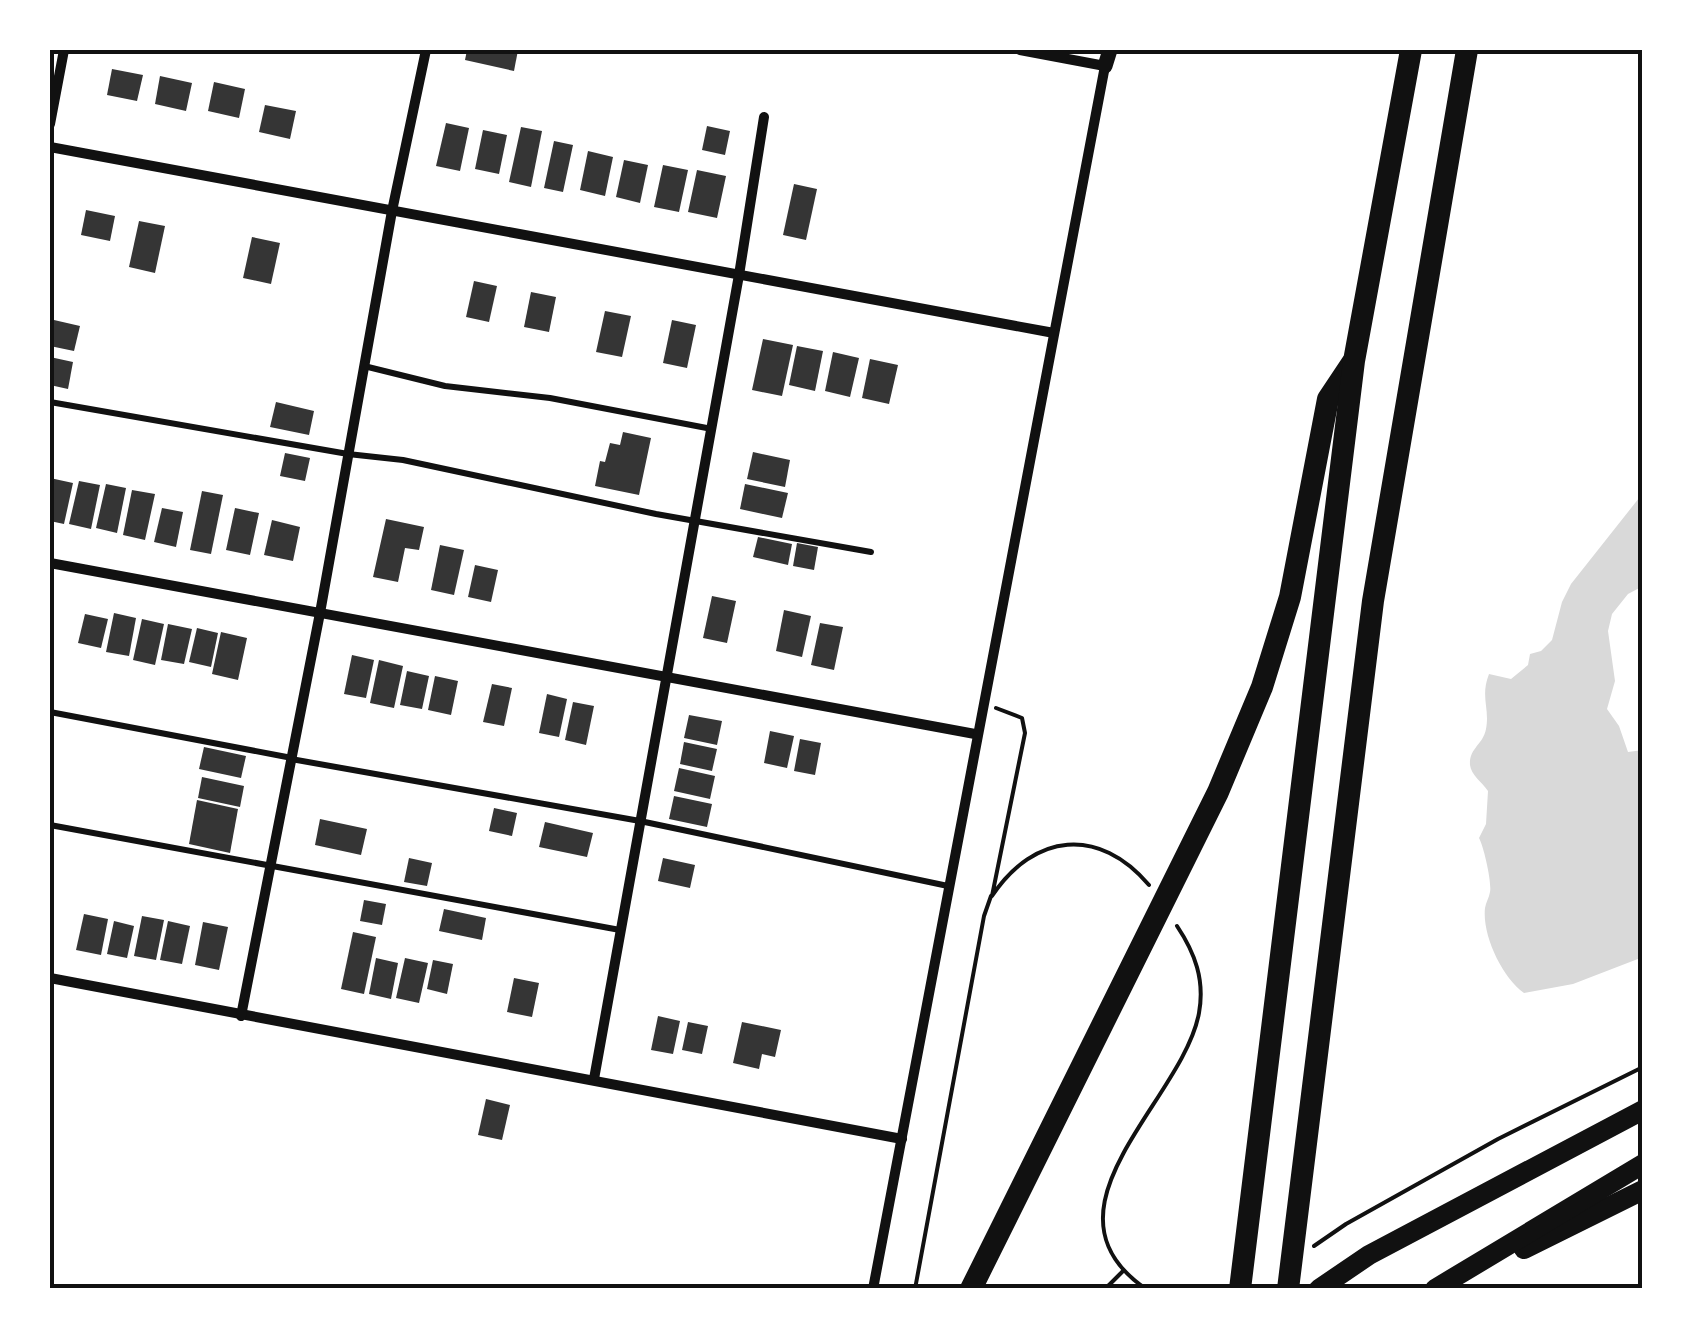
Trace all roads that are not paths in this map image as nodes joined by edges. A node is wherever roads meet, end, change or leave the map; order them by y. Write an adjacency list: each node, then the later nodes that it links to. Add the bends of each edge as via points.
1 (64, 50): 8 (street)
2 (426, 50): 10 (street)
3 (1020, 50): 6 (street)
4 (1411, 50): 13 (highway)
5 (1467, 50): 37 (highway, via 1373,601)
6 (1107, 58): 12 (street)
7 (764, 117): 11 (street)
8 (50, 124)
9 (50, 147): 10 (street)
10 (392, 210): 11 (street); 14 (street)
11 (739, 275): 12 (street); 16 (street)
12 (1054, 333): 24 (street)
13 (1354, 360): 39 (highway, via 1328,399 1290,598 1262,687 1218,792); 43 (highway)
14 (362, 366): 16 (lane); 17 (street)
15 (50, 402): 17 (lane)
16 (712, 429): 18 (street)
17 (348, 454): 18 (lane); 21 (street)
18 (695, 522): 19 (lane); 22 (street)
19 (871, 552)
20 (50, 563): 21 (street)
21 (320, 612): 22 (street); 25 (street)
22 (665, 676): 24 (street); 26 (street)
23 (50, 712): 25 (lane)
24 (976, 734): 29 (street)
25 (292, 759): 26 (lane); 28 (street)
26 (640, 822): 29 (lane); 30 (street)
27 (50, 825): 28 (lane)
28 (271, 866): 30 (lane); 32 (street)
29 (948, 886): 35 (street)
30 (620, 930): 33 (street)
31 (50, 978): 32 (street)
32 (242, 1016): 33 (street)
33 (594, 1079): 35 (street)
34 (1643, 1110): 46 (main road, via 1369,1255)
35 (902, 1139): 40 (street)
36 (1643, 1164): 47 (main road)
37 (1300, 1186): 44 (highway); 45 (highway)
38 (1643, 1190): 47 (main road)
39 (1012, 1203): 41 (highway); 42 (highway)
40 (873, 1289)
41 (962, 1289)
42 (971, 1289)
43 (1240, 1289)
44 (1288, 1289)
45 (1301, 1289)
46 (1320, 1289)
47 (1438, 1289)

